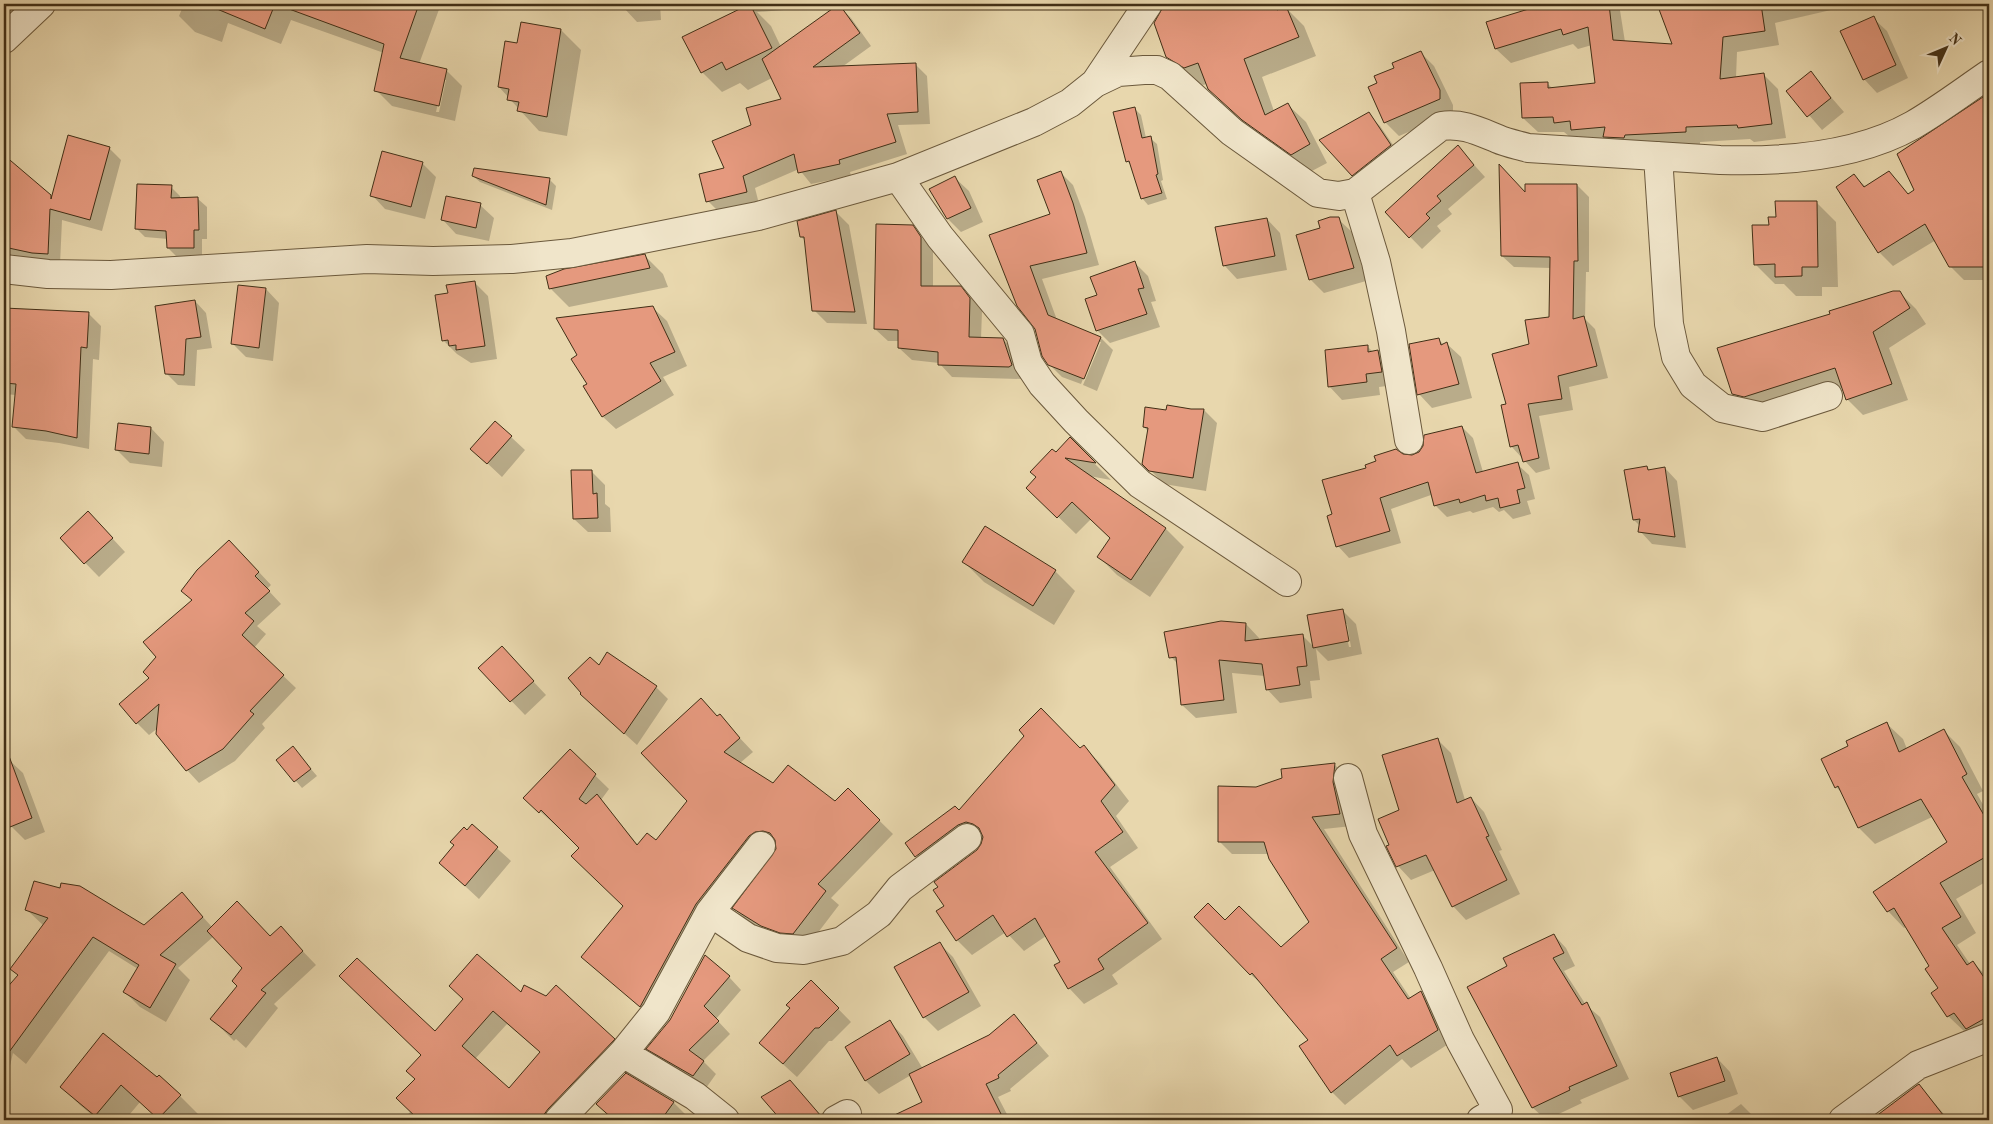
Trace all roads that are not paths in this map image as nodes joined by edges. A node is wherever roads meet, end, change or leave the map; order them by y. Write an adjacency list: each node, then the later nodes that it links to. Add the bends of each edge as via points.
1 (41, 4): 3 (street)
2 (1148, 4): 5 (street)
3 (4, 39)
4 (1989, 74): 6 (street, via 1912,126 1869,143 1812,156 1750,161)
5 (1095, 83): 7 (street, via 1070,103 1034,122); 8 (street, via 1118,72 1157,70 1170,76 1232,132 1318,193 1338,196)
6 (1658, 156): 8 (street, via 1528,148 1456,124 1441,126 1428,134); 10 (street, via 1670,324 1676,357 1693,385 1722,408 1763,417)
7 (898, 177): 9 (street, via 749,218 572,253 512,259 368,259 112,275 48,274); 12 (street, via 940,237 1020,334 1028,363 1042,384 1076,421 1140,484)
8 (1355, 193): 11 (street, via 1376,262 1391,331)
9 (4, 269)
10 (1828, 396)
11 (1408, 440)
12 (1286, 582)
13 (1348, 778): 21 (street, via 1363,834 1460,1040 1498,1110)
14 (967, 838): 16 (street, via 900,888 879,914 842,941 804,950 777,948 748,938)
15 (762, 846): 16 (street)
16 (710, 912): 18 (street, via 656,1012)
17 (1989, 1037): 22 (street, via 1918,1065)
18 (622, 1052): 19 (street); 20 (street, via 695,1096)
19 (559, 1120)
20 (725, 1120)
21 (1481, 1120)
22 (1843, 1120)

